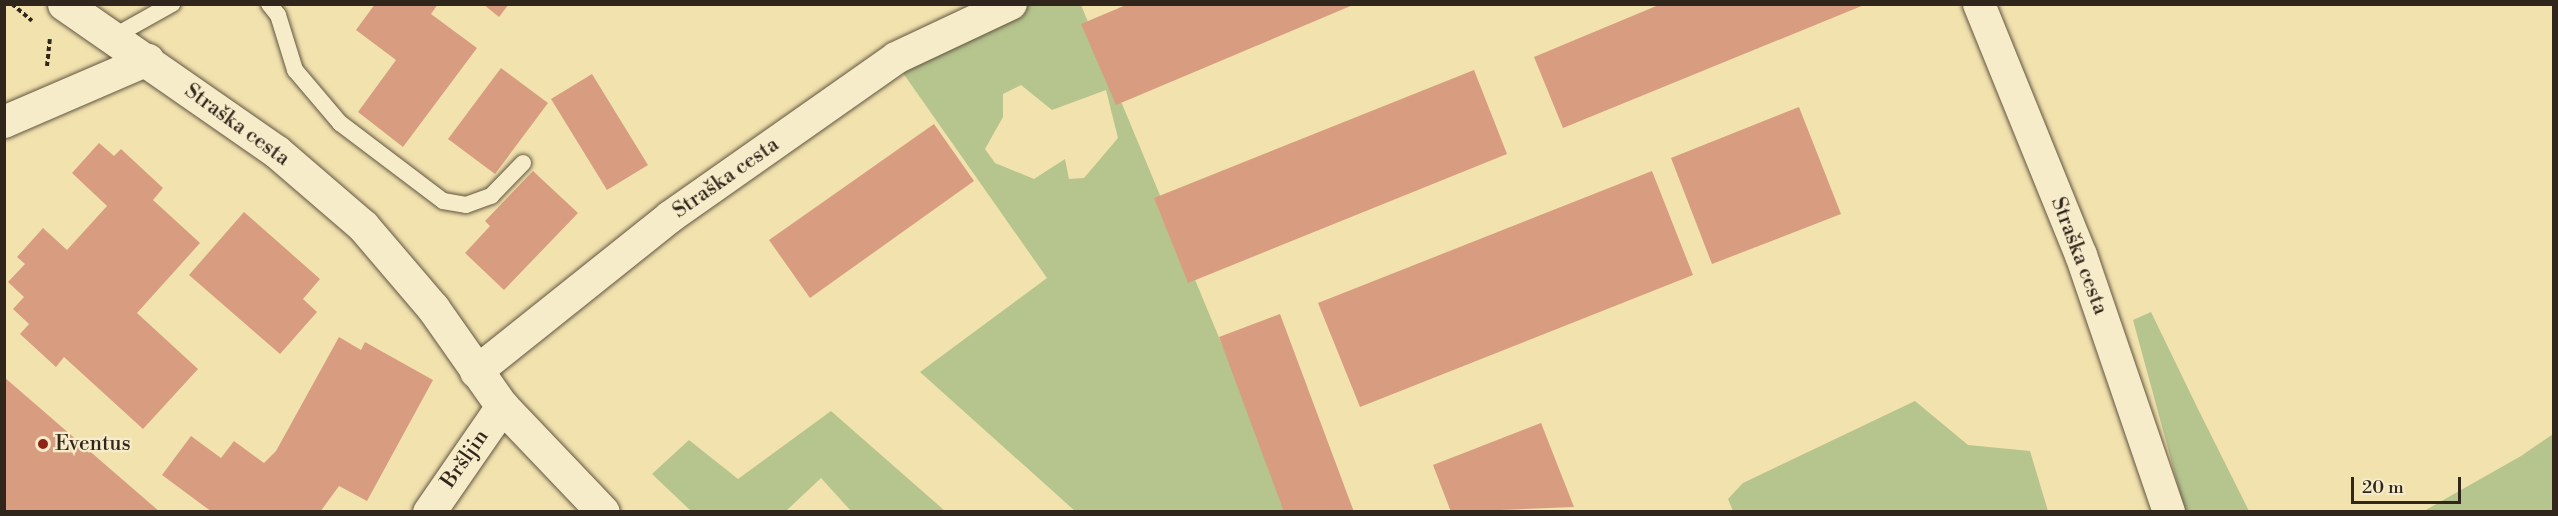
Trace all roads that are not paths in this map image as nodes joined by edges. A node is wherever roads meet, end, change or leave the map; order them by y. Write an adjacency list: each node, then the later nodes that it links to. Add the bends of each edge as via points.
1 (172, 4): 6 (lane)
2 (269, 4): 9 (lane, via 278,15 295,70 340,123 443,201 466,205 491,196)
3 (1979, 4): 14 (street, Straška cesta, via 2081,255)
4 (68, 7): 6 (street, Straška cesta)
5 (998, 7): 10 (street, Straška cesta, via 896,58 670,217)
6 (113, 37): 7 (street, Straška cesta)
7 (148, 60): 8 (street); 10 (street, Straška cesta, via 277,152 363,226 433,308)
8 (4, 122)
9 (523, 163)
10 (476, 372): 11 (street, Straška cesta)
11 (502, 406): 12 (street, Bršljin); 13 (street, Straška cesta)
12 (429, 512)
13 (603, 512)
14 (2169, 512)

